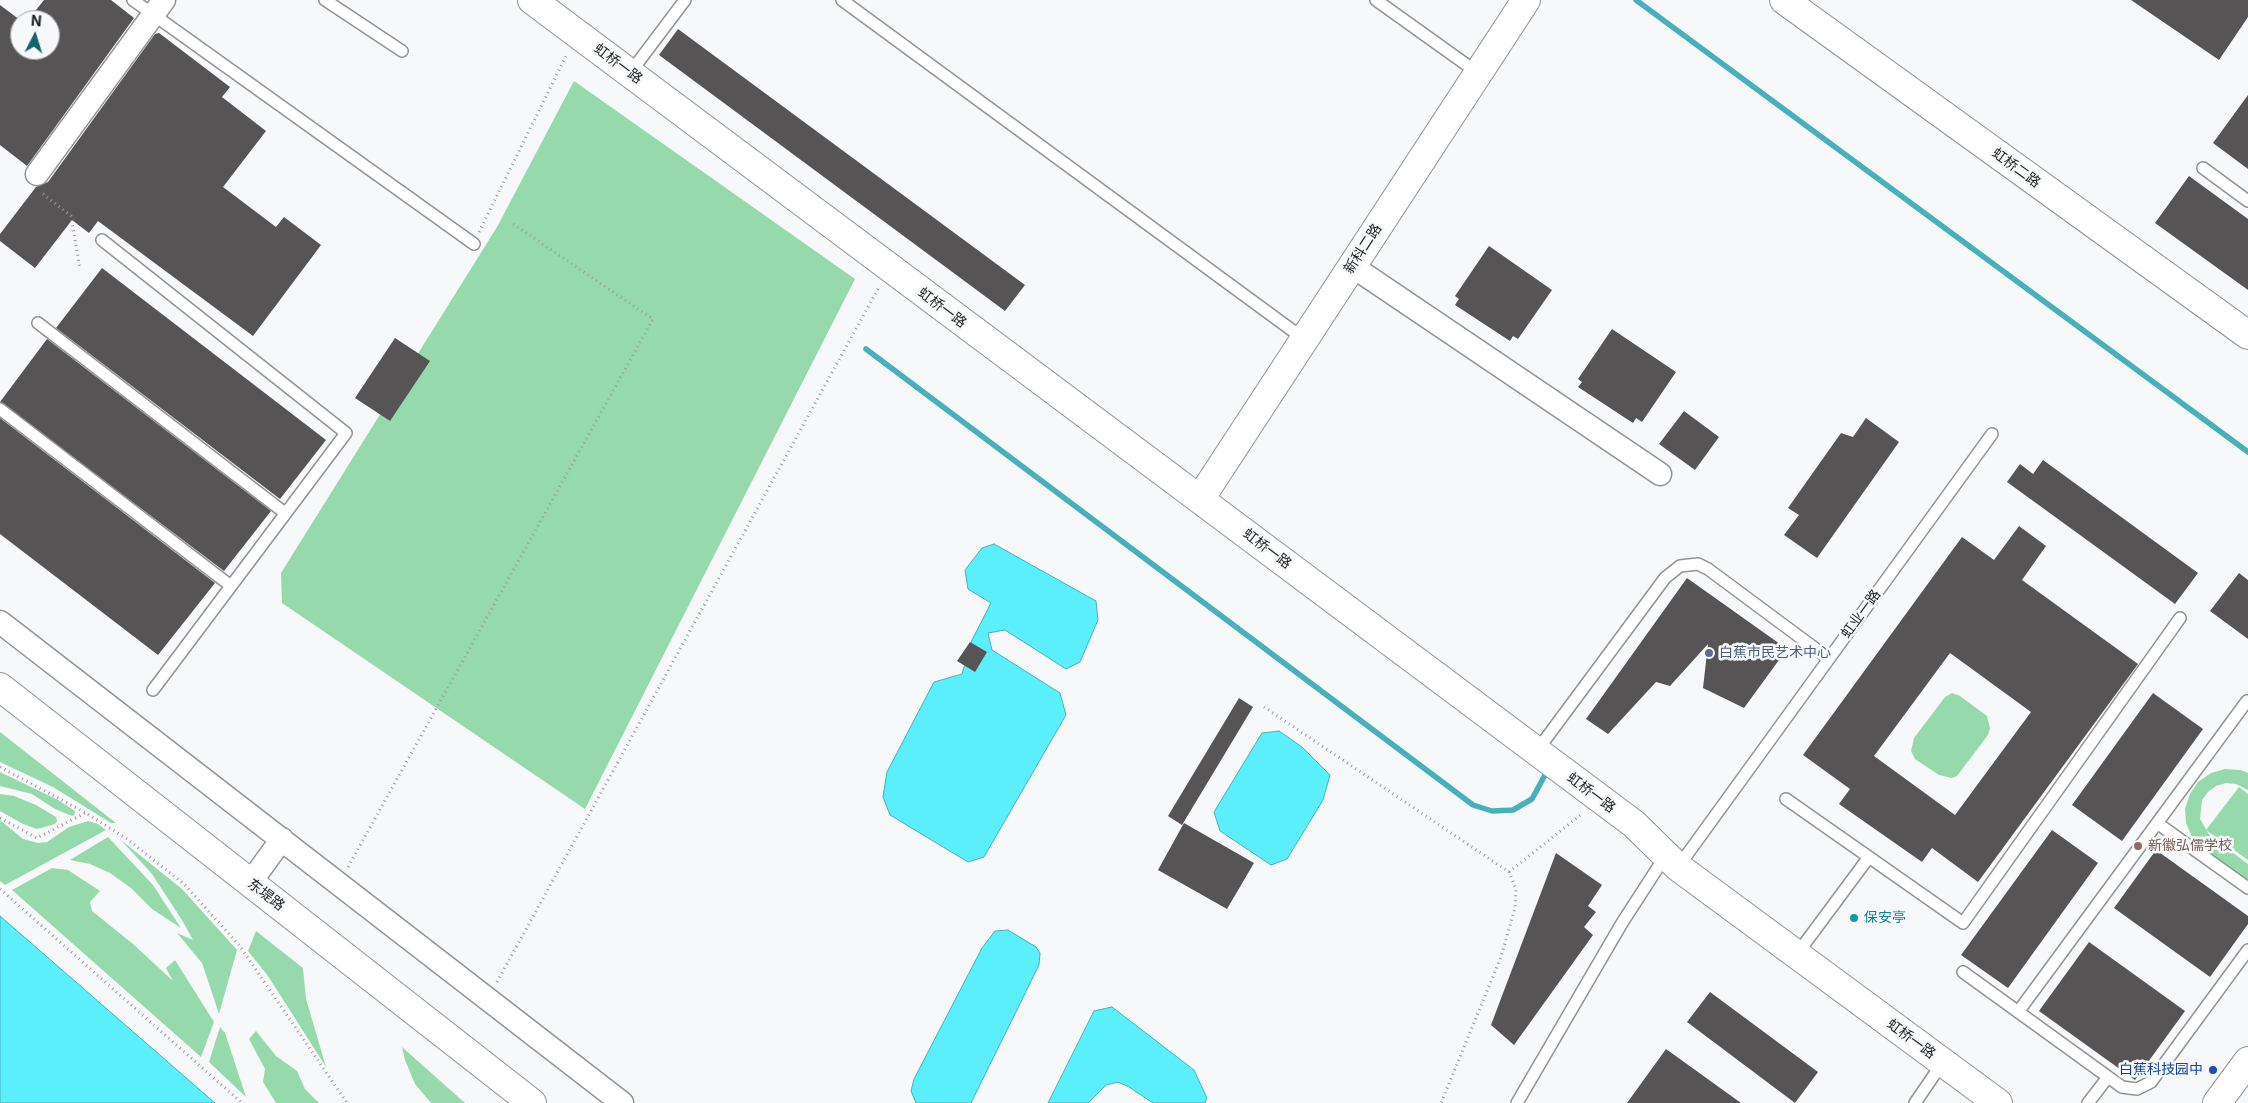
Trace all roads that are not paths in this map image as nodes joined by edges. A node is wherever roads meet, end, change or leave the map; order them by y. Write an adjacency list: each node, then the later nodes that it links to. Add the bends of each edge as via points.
1 (133, 0): 9 (lane)
2 (325, 0): 10 (lane)
3 (532, 0): 11 (street, 虹桥一路)
4 (685, 0): 11 (lane)
5 (842, 0): 21 (lane)
6 (1376, 0): 12 (lane)
7 (1526, 0): 12 (street, 新科二路)
8 (1784, 0): 20 (street, 虹桥二路)
9 (159, 7): 14 (street); 17 (lane)
10 (402, 51)
11 (630, 73): 25 (street, 虹桥一路)
12 (1478, 73): 18 (street, 新科二路)
13 (2203, 168): 15 (lane)
14 (36, 181)
15 (2248, 201)
16 (102, 240): 26 (lane, via 346,433)
17 (474, 244)
18 (1352, 266): 21 (street, 新科二路); 24 (street)
19 (38, 324): 26 (lane)
20 (2248, 335)
21 (1304, 339): 25 (street, 新科二路)
22 (0, 409): 27 (lane)
23 (1992, 434): 30 (lane, 虹业一路)
24 (1660, 474)
25 (1200, 499): 34 (street, 虹桥一路)
26 (286, 514): 27 (lane)
27 (231, 586): 32 (lane)
28 (2180, 618): 38 (lane, via 1963,923)
29 (0, 622): 37 (street)
30 (1828, 658): 34 (lane, via 1708,569 1698,564 1680,566 1665,578); 39 (lane, 虹业一路)
31 (0, 687): 40 (street, 东堤路)
32 (154, 690)
33 (2248, 701): 36 (lane)
34 (1536, 752): 39 (street, 虹桥一路, via 1634,824)
35 (1786, 799): 38 (lane)
36 (2157, 823): 41 (lane); 45 (lane)
37 (282, 839): 40 (street); 50 (street)
38 (1869, 857): 43 (lane)
39 (1672, 861): 43 (street, 虹桥一路); 51 (lane, 虹业一路, via 1622,923)
40 (250, 882): 49 (street, 东堤路)
41 (2248, 888)
42 (2248, 950): 48 (lane, via 2151,1082 2145,1087 2129,1089)
43 (1797, 955): 47 (street, 虹桥一路)
44 (1963, 972): 45 (lane)
45 (2018, 1012): 48 (lane)
46 (2248, 1061): 55 (street)
47 (1943, 1062): 52 (lane); 53 (street, 虹桥一路)
48 (2108, 1077): 54 (lane)
49 (532, 1103)
50 (622, 1103)
51 (1517, 1103)
52 (1916, 1103)
53 (1998, 1103)
54 (2088, 1103)
55 (2217, 1103)

